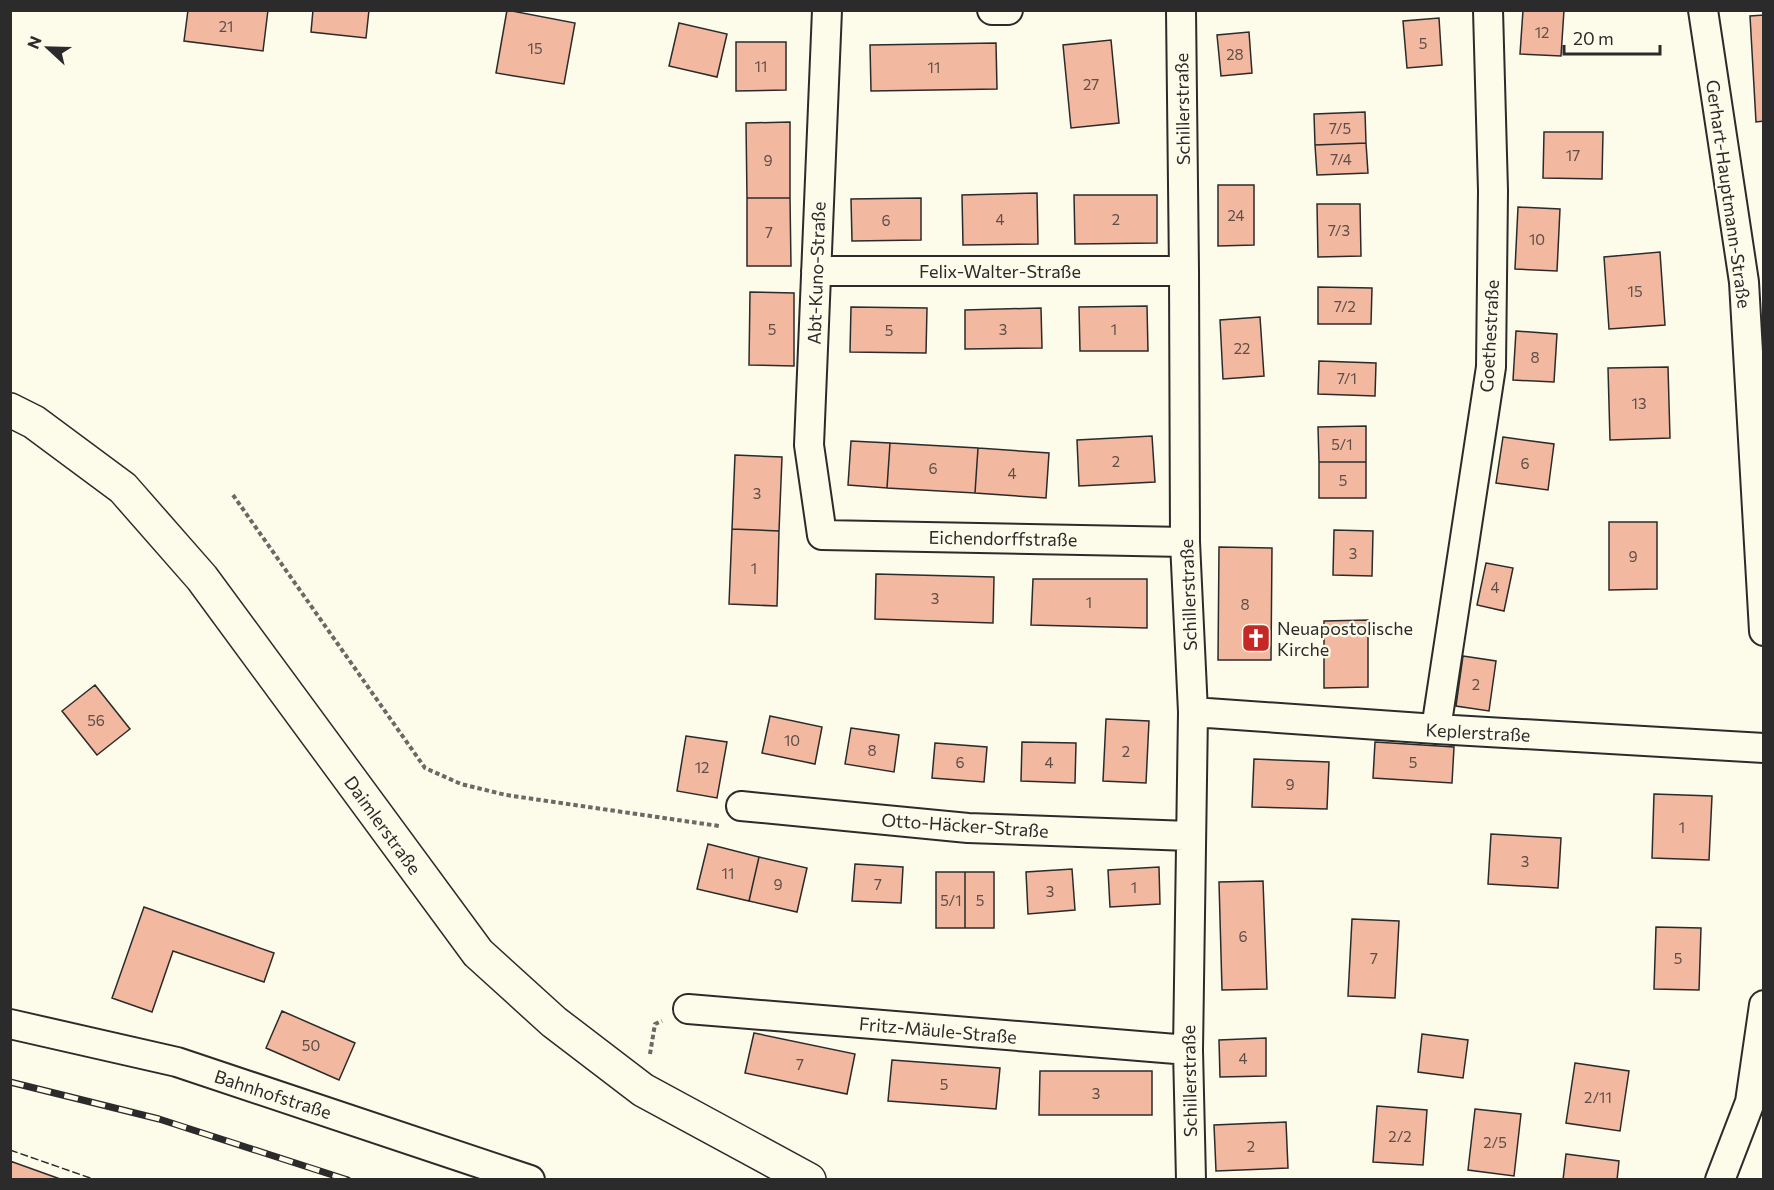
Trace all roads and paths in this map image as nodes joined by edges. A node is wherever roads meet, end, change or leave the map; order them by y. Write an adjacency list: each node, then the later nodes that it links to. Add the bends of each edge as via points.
1 (827, 10): 7 (street, Abt-Kuno-Straße)
2 (992, 10): 3 (street)
3 (1008, 10)
4 (1181, 10): 8 (street, Schillerstraße)
5 (1488, 10): 15 (street, Goethestraße, via 1493,191 1491,367)
6 (1703, 10): 13 (street, Gerhart-Hauptmann-Straße, via 1744,282)
7 (816, 271): 8 (street, Felix-Walter-Straße); 11 (street, Abt-Kuno-Straße, via 809,445)
8 (1184, 271): 12 (street, Schillerstraße)
9 (10, 410): 23 (main road, Daimlerstraße, via 34,422 123,488 202,578 478,953 554,1022)
10 (233, 495): 17 (path, via 425,768 461,784 506,795 728,827)
11 (822, 535): 12 (street, Eichendorffstraße)
12 (1185, 542): 14 (street, Schillerstraße)
13 (1764, 631)
14 (1193, 712): 15 (street, Keplerstraße); 18 (street, Schillerstraße)
15 (1436, 729): 16 (street, Keplerstraße)
16 (1764, 748)
17 (741, 806): 18 (street, Otto-Häcker-Straße, via 968,828)
18 (1190, 836): 22 (street, Schillerstraße)
19 (1764, 1005): 27 (street, via 1750,1102)
20 (688, 1009): 22 (street, Fritz-Mäule-Straße); 23 (path, via 655,1024)
21 (10, 1024): 24 (street, Bahnhofstraße, via 177,1062)
22 (1188, 1050): 26 (street, Schillerstraße)
23 (643, 1090): 25 (main road, Daimlerstraße)
24 (531, 1179)
25 (809, 1179)
26 (1191, 1179)
27 (1720, 1179)

